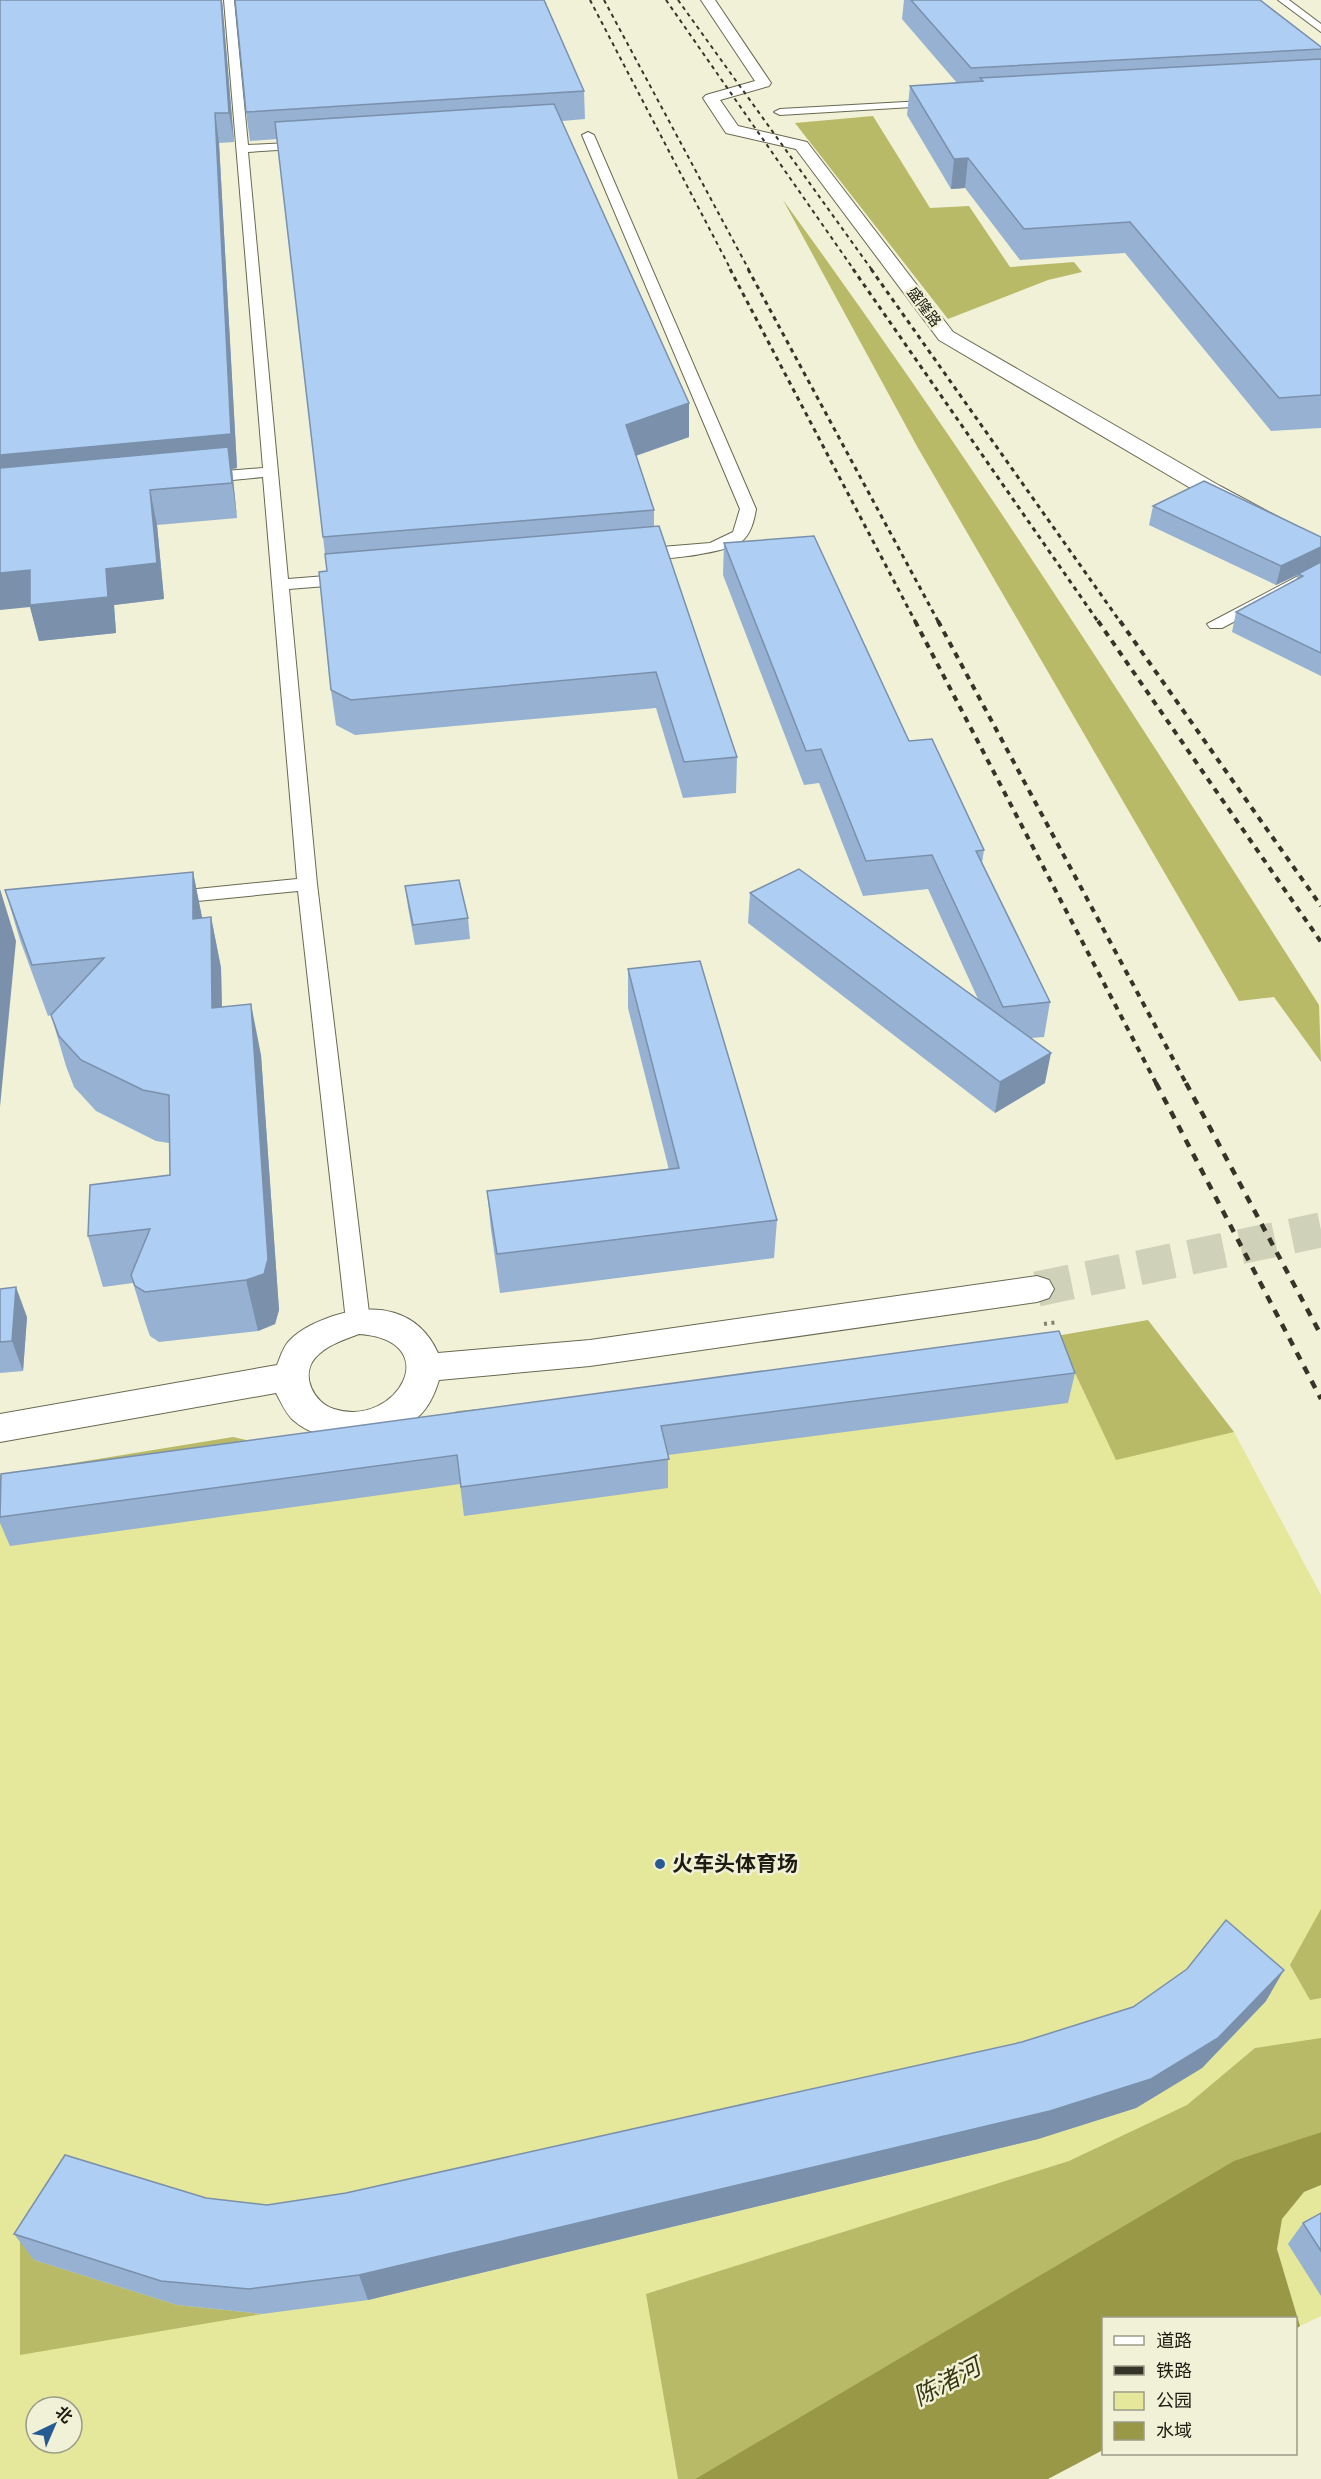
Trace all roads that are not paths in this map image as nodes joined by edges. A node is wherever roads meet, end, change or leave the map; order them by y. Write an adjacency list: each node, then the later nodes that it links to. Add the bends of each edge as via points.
1 (229, 0): 9 (lane)
2 (708, 0): 12 (street, 盛隆路, via 764,83 711,98 732,130 801,145 946,336 1212,491)
3 (1283, 0): 4 (lane)
4 (1321, 29)
5 (956, 102): 6 (lane)
6 (780, 112)
7 (588, 135): 13 (lane, via 748,509 745,526 732,541 707,548)
8 (324, 144): 9 (lane)
9 (243, 149): 10 (lane)
10 (271, 472): 11 (lane); 16 (lane)
11 (181, 480)
12 (1321, 549)
13 (616, 556)
14 (1321, 569): 17 (lane)
15 (362, 578): 16 (lane)
16 (280, 585): 18 (lane)
17 (1216, 624)
18 (307, 884): 19 (lane); 21 (lane)
19 (153, 900)
20 (1037, 1289): 22 (street, via 590,1353)
21 (358, 1321): 22 (street, via 378,1322 404,1333 422,1352); 23 (street, via 337,1325 303,1346)
22 (425, 1368): 23 (street, via 421,1386 410,1403 392,1416 361,1425 322,1421 304,1410 292,1395)
23 (289, 1377): 24 (street)
24 (0, 1428)

